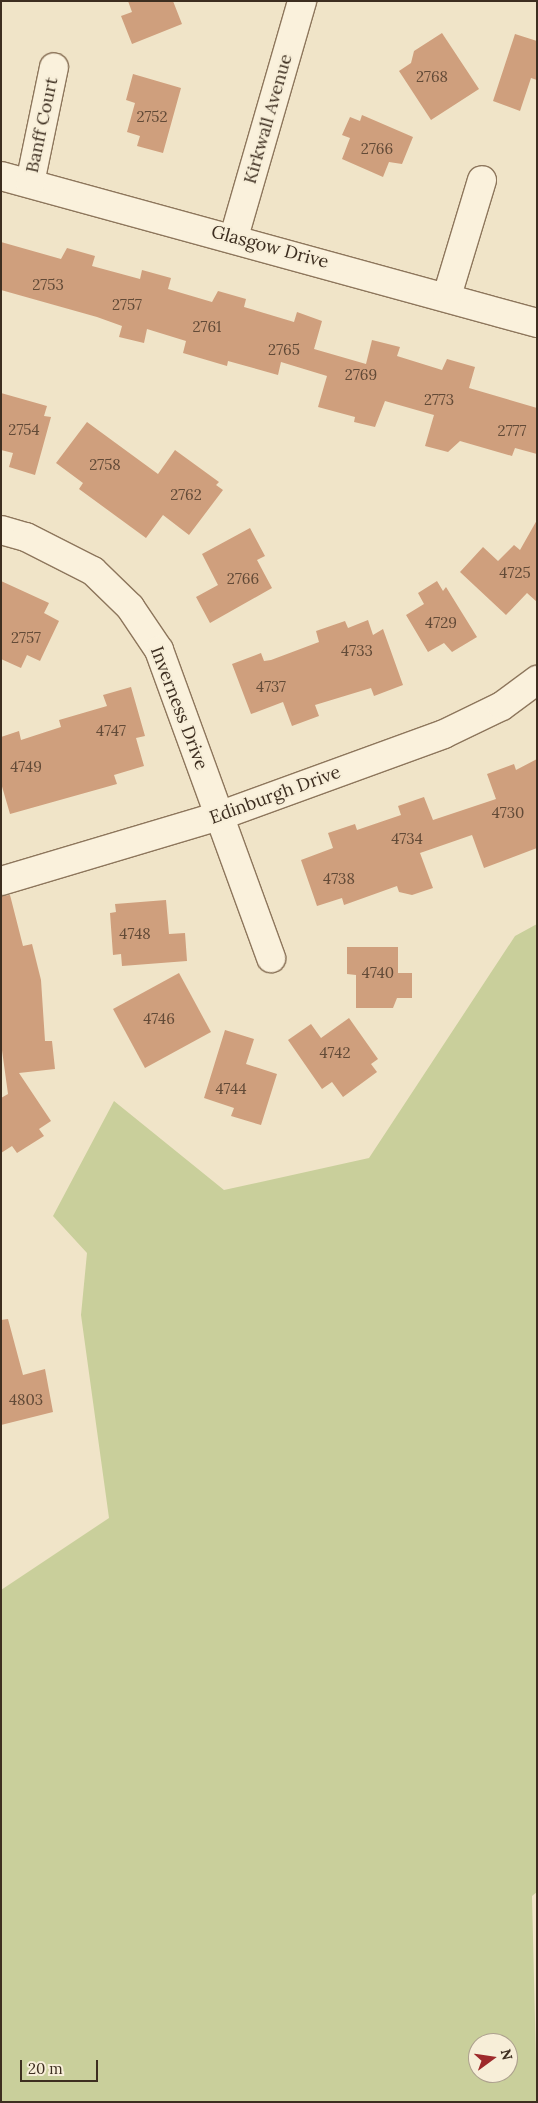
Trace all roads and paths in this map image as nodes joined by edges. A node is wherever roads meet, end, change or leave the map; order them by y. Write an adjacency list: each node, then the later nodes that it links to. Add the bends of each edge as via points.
1 (302, 1): 6 (street, Kirkwall Avenue)
2 (54, 67): 5 (street, Banff Court)
3 (1, 176): 5 (street, Glasgow Drive)
4 (482, 180): 7 (street)
5 (30, 183): 6 (street, Glasgow Drive)
6 (234, 236): 7 (street, Glasgow Drive)
7 (447, 296): 8 (street, Glasgow Drive)
8 (537, 323)
9 (1, 530): 11 (street, Inverness Drive, via 26,537 92,571 130,607 159,650)
10 (537, 680): 11 (street, Edinburgh Drive, via 502,706 444,734)
11 (219, 816): 12 (street, Edinburgh Drive); 13 (street, Inverness Drive)
12 (1, 881)
13 (271, 958)

